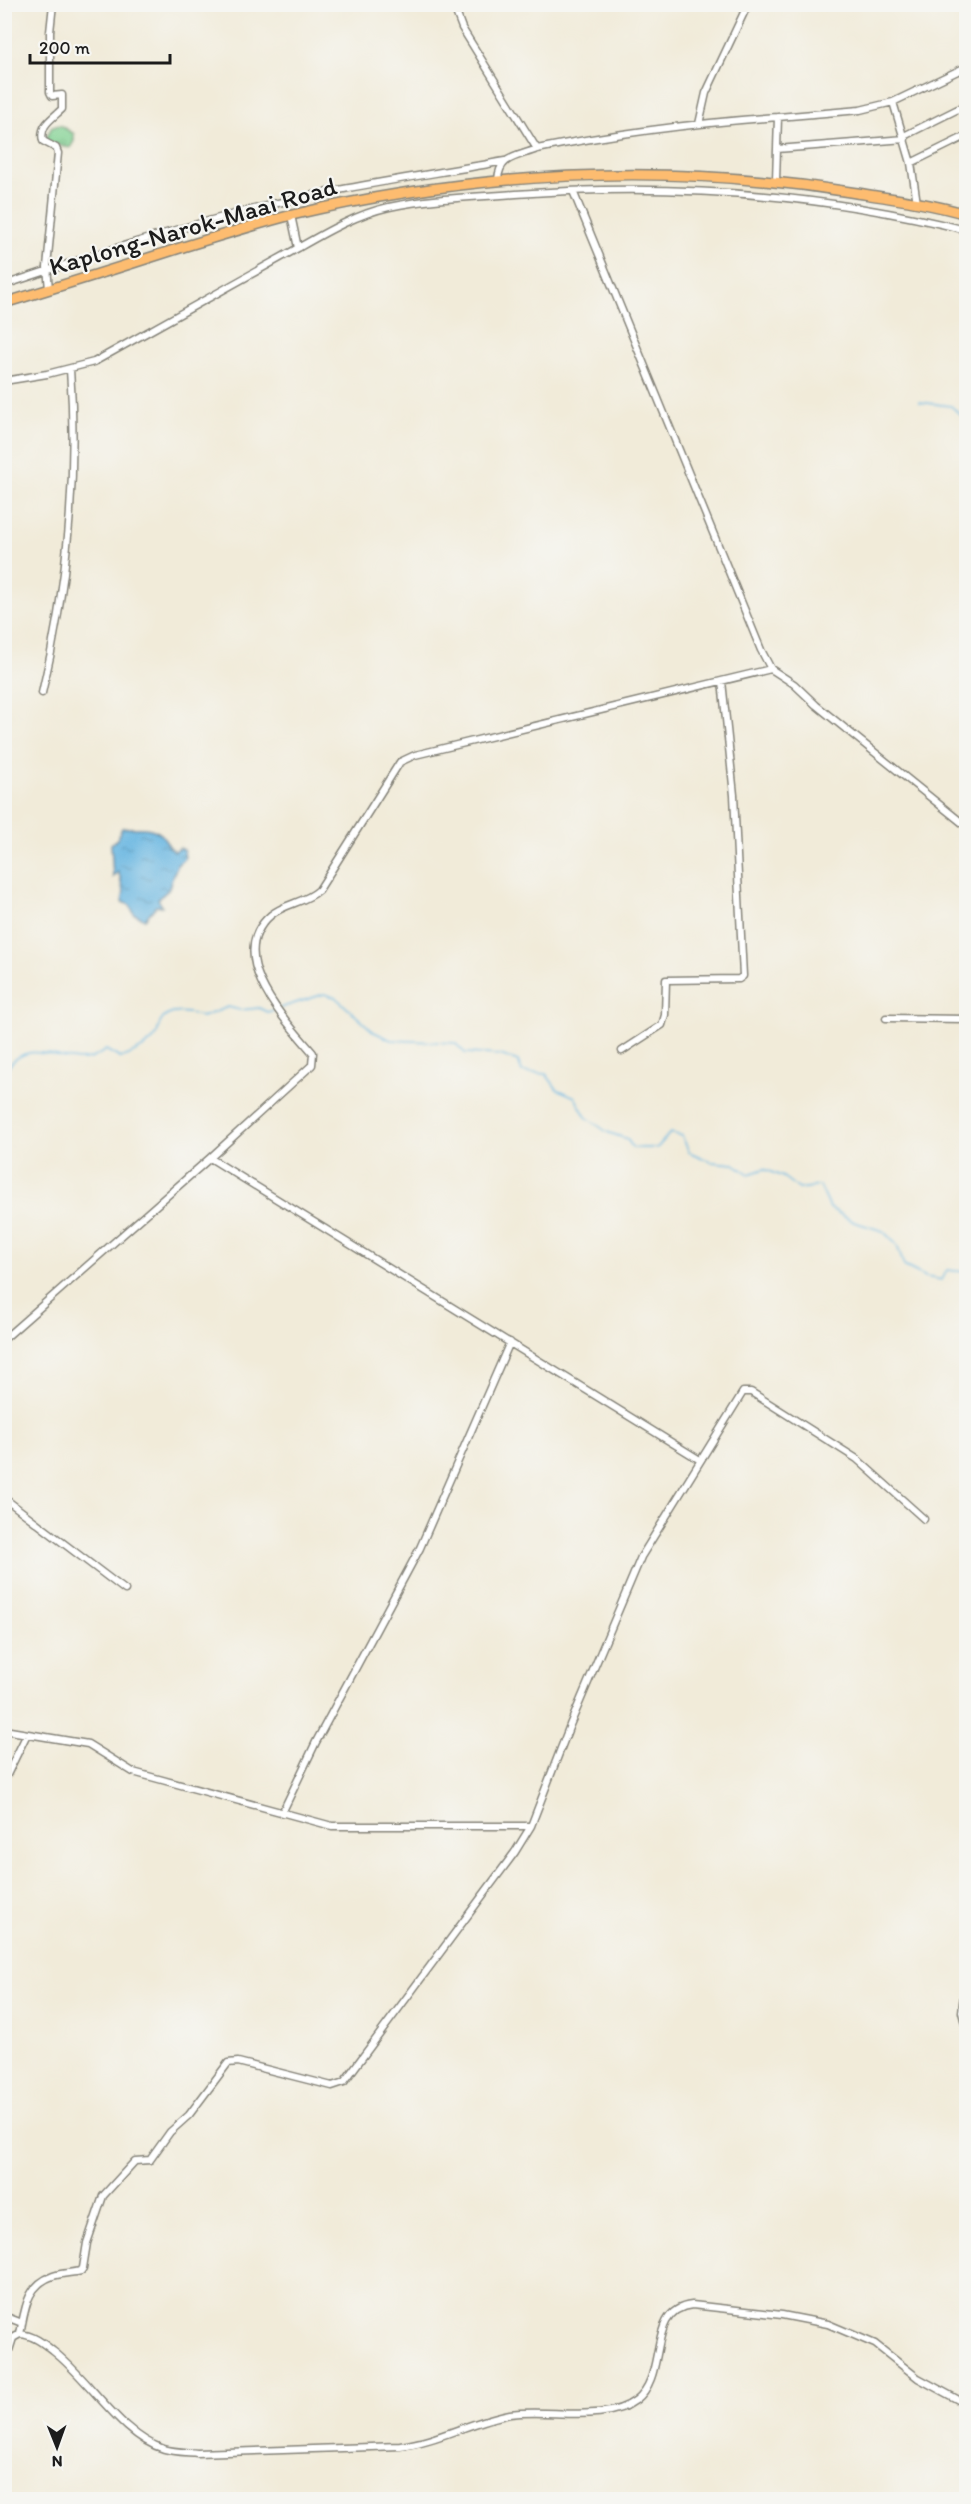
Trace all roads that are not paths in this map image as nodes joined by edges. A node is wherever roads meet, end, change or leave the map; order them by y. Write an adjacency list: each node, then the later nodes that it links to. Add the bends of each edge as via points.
1 (53, 4): 30 (street, via 50,92 63,98 62,109 46,123 42,134 58,153)
2 (453, 4): 11 (street, via 462,28)
3 (748, 4): 8 (street, via 706,93)
4 (966, 67): 5 (street)
5 (893, 102): 7 (street, via 860,110); 10 (street)
6 (966, 105): 10 (street)
7 (778, 117): 8 (street); 12 (street)
8 (699, 124): 11 (street)
9 (966, 136): 14 (street)
10 (904, 138): 12 (street); 14 (street)
11 (537, 149): 13 (street)
12 (777, 149): 17 (street)
13 (505, 161): 16 (street, via 498,170); 30 (street, via 260,207)
14 (911, 163): 24 (street)
15 (751, 179): 16 (highway, Kaplong-Narok-Maai Road, via 614,174); 17 (highway, Kaplong-Narok-Maai Road); 20 (street)
16 (498, 180): 18 (highway, Kaplong-Narok-Maai Road)
17 (776, 181): 21 (highway, Kaplong-Narok-Maai Road)
18 (415, 190): 23 (street); 26 (highway, Kaplong-Narok-Maai Road)
19 (573, 191): 20 (street); 23 (street); 36 (street, via 706,521)
20 (750, 194): 27 (street)
21 (900, 200): 24 (highway, Kaplong-Narok-Maai Road); 27 (street)
22 (966, 201): 25 (street)
23 (416, 203): 29 (street, via 370,213)
24 (917, 203): 25 (highway, Kaplong-Narok-Maai Road)
25 (964, 214)
26 (291, 215): 29 (street); 32 (highway, Kaplong-Narok-Maai Road)
27 (897, 215): 28 (street)
28 (966, 230)
29 (298, 248): 34 (street, via 111,354)
30 (47, 271): 31 (street); 32 (street)
31 (4, 285)
32 (50, 289): 33 (highway, Kaplong-Narok-Maai Road)
33 (4, 303)
34 (70, 369): 35 (street); 38 (street, via 71,500)
35 (4, 381)
36 (771, 669): 37 (street); 39 (street)
37 (722, 681): 42 (street, via 734,795 743,976 666,980 662,1025); 43 (street, via 415,755 400,762 319,890 312,897 284,906 260,927 254,952 262,987 314,1058 309,1070)
38 (42, 693)
39 (966, 826)
40 (886, 1018): 41 (street)
41 (966, 1019)
42 (622, 1051)
43 (210, 1158): 44 (street); 45 (street)
44 (4, 1339)
45 (510, 1342): 46 (street); 53 (street, via 420,1548)
46 (700, 1461): 48 (street, via 743,1392 751,1392 857,1459); 54 (street, via 641,1557)
47 (4, 1498): 49 (street)
48 (924, 1519)
49 (125, 1590)
50 (4, 1730): 51 (street)
51 (27, 1734): 52 (street); 53 (street, via 88,1744 134,1772)
52 (4, 1781)
53 (282, 1813): 54 (street, via 332,1826)
54 (531, 1826): 58 (street, via 344,2082 332,2086 238,2062 228,2063 150,2160 135,2161 103,2196 83,2268 38,2284 27,2301)
55 (966, 1977): 56 (street, via 962,2012)
56 (966, 2027)
57 (4, 2316): 58 (street)
58 (22, 2323): 59 (street)
59 (20, 2334): 60 (street, via 10,2343); 61 (street, via 28,2334 63,2358 138,2436 164,2449 178,2451 400,2446 512,2414 616,2410 633,2403 648,2388 669,2317 692,2305 828,2324 875,2344 918,2378)
60 (4, 2366)
61 (966, 2404)

